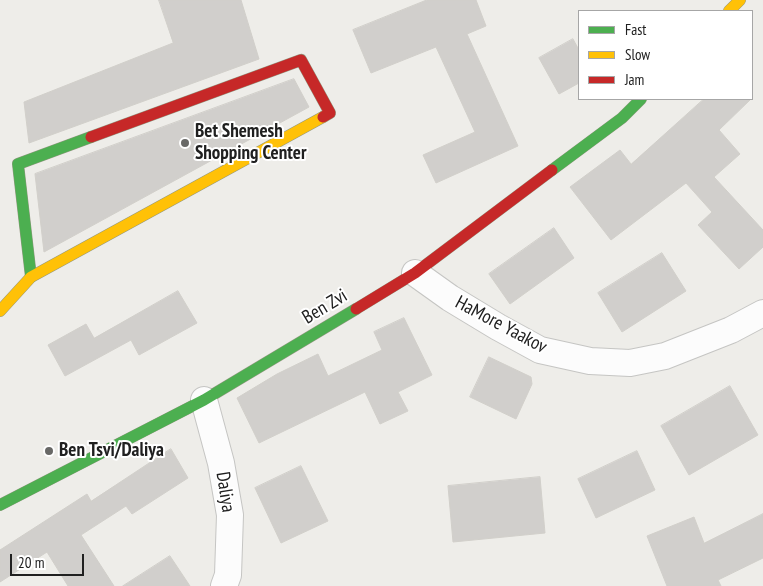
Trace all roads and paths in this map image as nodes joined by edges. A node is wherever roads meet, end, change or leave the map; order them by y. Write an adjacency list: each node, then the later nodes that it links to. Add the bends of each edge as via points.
1 (740, 0): 2 (street)
2 (730, 10)
3 (640, 100): 4 (street, Ben Zvi, via 622,118)
4 (415, 274): 7 (street, HaMore Yaakov, via 540,350 590,361 630,363 665,356 731,330); 8 (street, Ben Zvi)
5 (31, 276): 5 (street, via 330,113 301,60 18,164); 6 (street)
6 (0, 311)
7 (763, 313)
8 (204, 400): 9 (street, Ben Zvi); 10 (street, Daliya, via 221,463 230,514 228,575)
9 (0, 506)
10 (224, 586)

